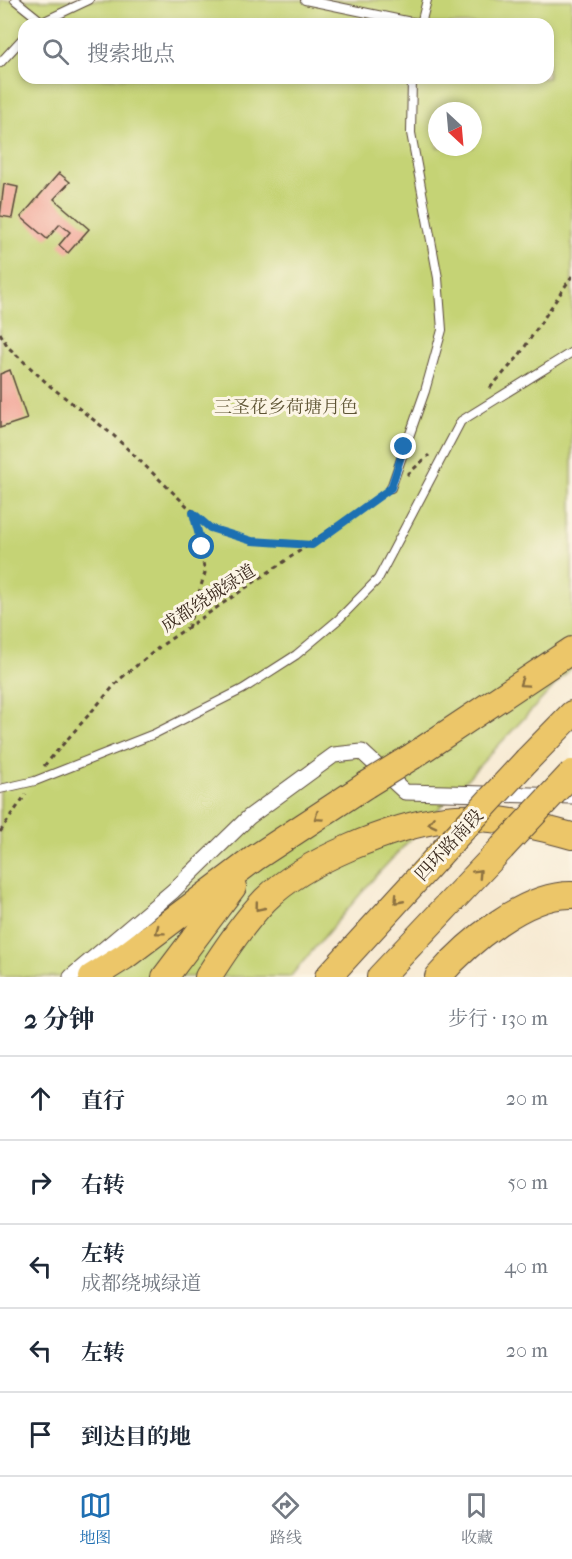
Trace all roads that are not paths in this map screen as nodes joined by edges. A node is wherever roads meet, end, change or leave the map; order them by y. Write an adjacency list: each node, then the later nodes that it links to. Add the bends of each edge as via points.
1 (15, 0): 5 (lane)
2 (89, 0): 6 (lane)
3 (305, 0): 7 (lane)
4 (427, 0): 8 (lane)
5 (34, 18)
6 (50, 18)
7 (392, 18)
8 (422, 18)
9 (18, 43): 10 (lane)
10 (0, 63)
11 (412, 84): 13 (lane, via 411,133 438,278 442,330)
12 (572, 352): 17 (lane, via 460,421 378,579 296,655 243,689 154,734 34,781)
13 (391, 488)
14 (572, 650): 20 (highway, one-way to 20, bridge)
15 (572, 714): 27 (highway, 四环路南段, one-way to 27, bridge)
16 (572, 773): 22 (highway, one-way to 16, bridge)
17 (0, 789)
18 (572, 796): 23 (street, via 405,792 363,752 334,755 249,817 173,891)
19 (572, 836): 26 (highway, one-way to 26, via 500,820 446,819 350,847 311,867 266,899)
20 (255, 858): 24 (highway, one-way to 24); 25 (highway)
21 (572, 895): 28 (highway, via 557,894 511,914 456,955)
22 (387, 972)
23 (71, 977)
24 (92, 977)
25 (165, 977)
26 (208, 977)
27 (328, 977)
28 (438, 977)

